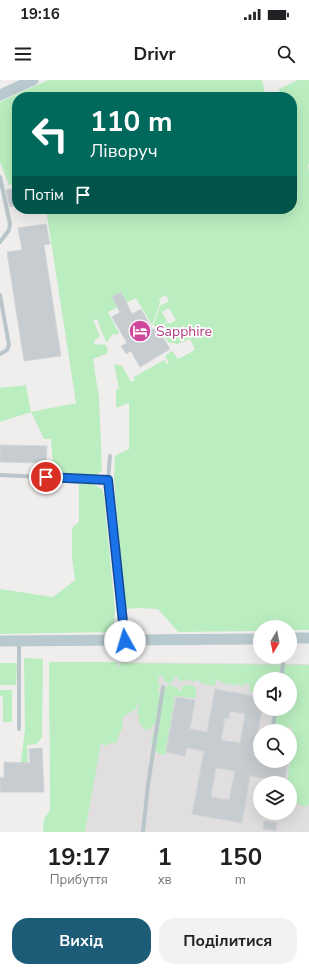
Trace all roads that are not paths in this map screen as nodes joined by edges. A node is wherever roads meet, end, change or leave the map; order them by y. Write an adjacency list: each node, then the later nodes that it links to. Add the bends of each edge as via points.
1 (33, 80): 2 (street)
2 (0, 96)
3 (0, 177): 4 (lane, via 10,224)
4 (6, 234): 5 (lane); 6 (lane)
5 (0, 235)
6 (0, 242)
7 (0, 296): 8 (lane, via 9,345 7,350)
8 (0, 354)
9 (110, 456): 11 (lane)
10 (0, 475): 11 (lane)
11 (108, 480): 17 (lane)
12 (297, 638): 13 (street)
13 (309, 638)
14 (253, 639): 17 (street)
15 (0, 641): 16 (street)
16 (19, 641): 17 (street); 19 (lane)
17 (125, 641)
18 (163, 686): 20 (lane, via 150,766)
19 (19, 729)
20 (143, 832)

